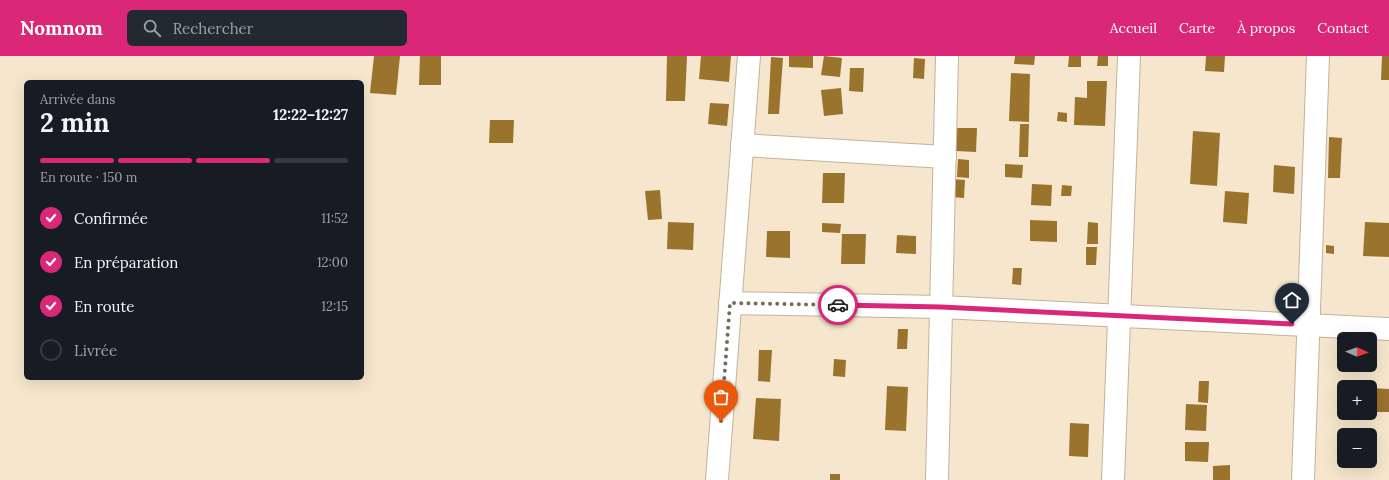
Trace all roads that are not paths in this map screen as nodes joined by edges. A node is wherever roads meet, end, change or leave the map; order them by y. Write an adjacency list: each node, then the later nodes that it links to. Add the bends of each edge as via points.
1 (749, 56): 5 (street)
2 (947, 56): 6 (street)
3 (1129, 56): 9 (street)
4 (1318, 56): 10 (street)
5 (742, 145): 6 (street); 7 (street)
6 (945, 157): 8 (street)
7 (730, 303): 8 (street); 12 (street)
8 (941, 307): 9 (street); 13 (street)
9 (1120, 316): 10 (street); 14 (street)
10 (1308, 325): 11 (street); 15 (street)
11 (1389, 329)
12 (717, 480)
13 (937, 480)
14 (1113, 480)
15 (1303, 480)

